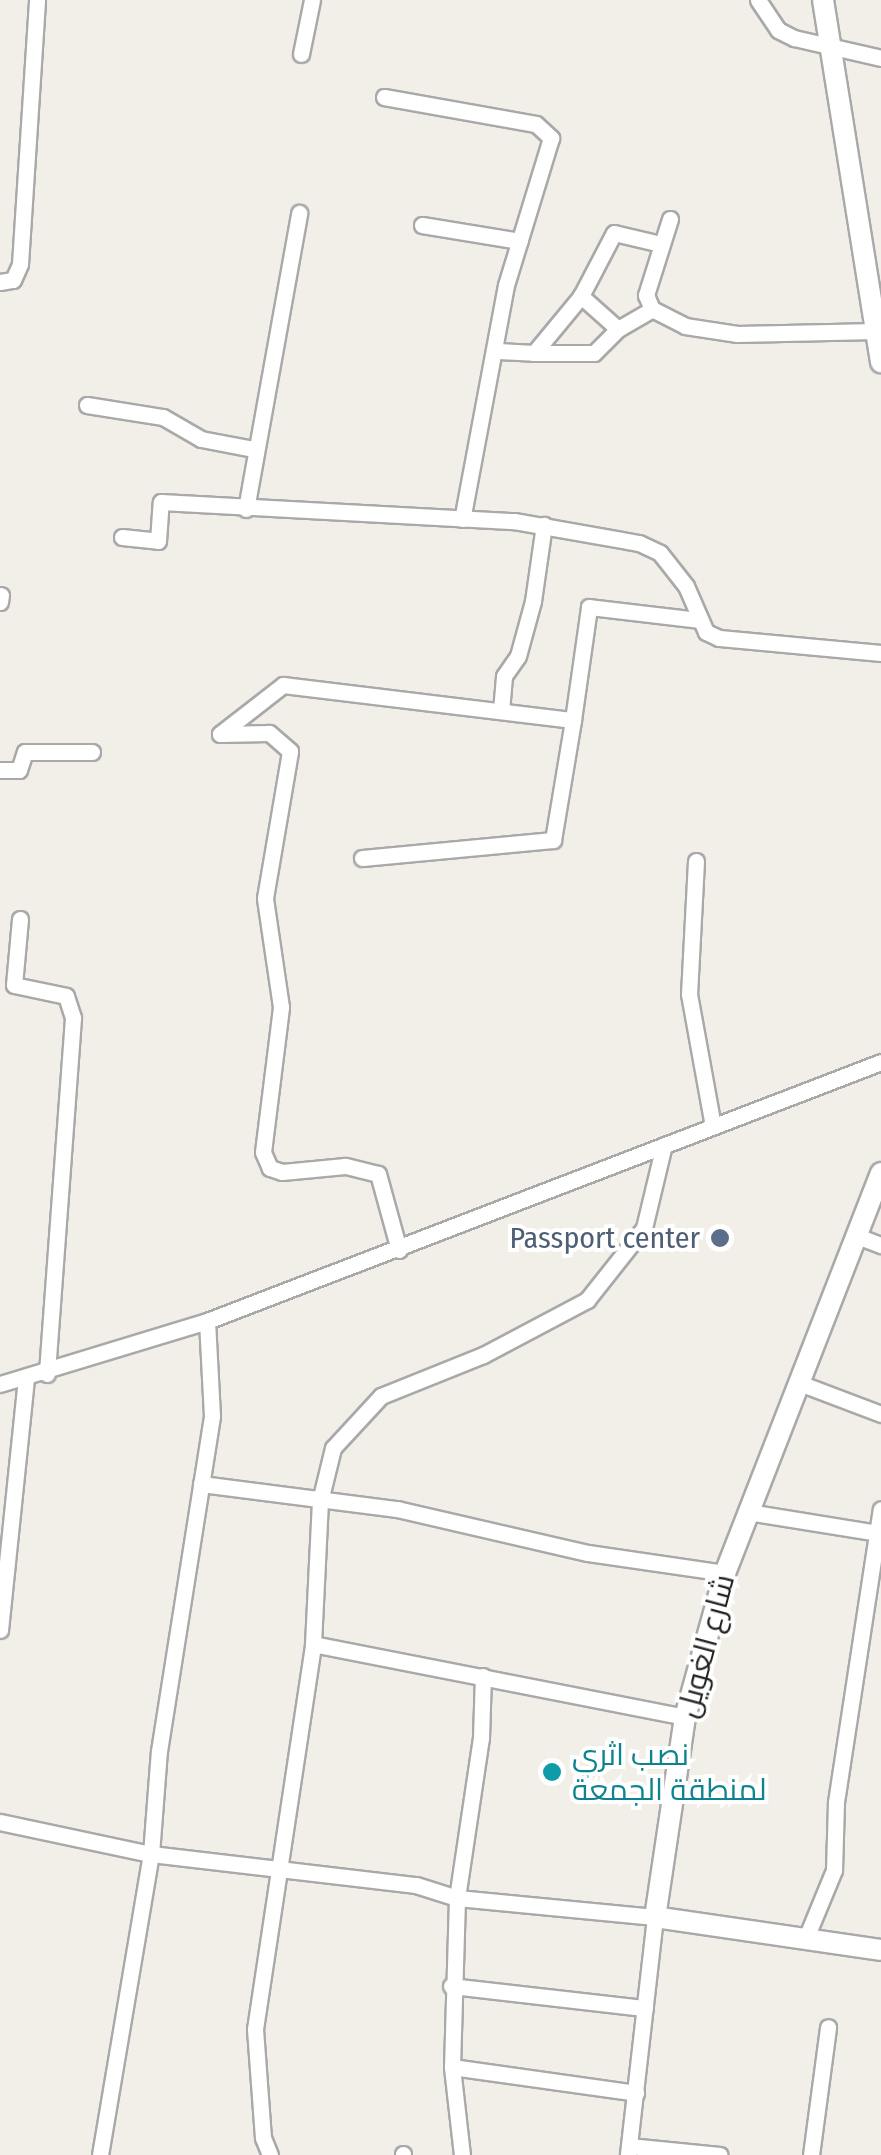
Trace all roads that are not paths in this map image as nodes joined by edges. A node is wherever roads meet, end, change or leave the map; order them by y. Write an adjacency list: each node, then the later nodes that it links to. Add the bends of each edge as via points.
1 (37, 0): 14 (street, via 20,264 14,280)
2 (312, 0): 6 (street)
3 (823, 0): 5 (street)
4 (762, 4): 5 (street, via 778,30)
5 (831, 46): 7 (street); 18 (street)
6 (301, 54)
7 (881, 58)
8 (384, 98): 12 (street, via 536,124 548,132 551,144)
9 (299, 213): 22 (street)
10 (670, 220): 13 (street)
11 (422, 225): 12 (street)
12 (520, 241): 19 (street, via 501,307)
13 (662, 244): 15 (street, via 614,233); 16 (street, via 646,295)
14 (0, 282)
15 (580, 296): 17 (street); 20 (street)
16 (652, 309): 17 (street); 18 (street, via 685,326)
17 (618, 329): 20 (street, via 594,353)
18 (879, 344)
19 (498, 351): 20 (street); 24 (street)
20 (534, 353)
21 (87, 405): 22 (street, via 163,417 201,439)
22 (254, 450): 23 (street)
23 (246, 508): 24 (street); 26 (street, via 161,502 158,541)
24 (462, 518): 25 (street)
25 (544, 526): 29 (street, via 639,542 660,553 686,586); 31 (street, via 533,601 518,656 504,676)
26 (122, 538)
27 (1, 594): 28 (street)
28 (0, 602)
29 (699, 620): 30 (street, via 719,638); 32 (street, via 589,607)
30 (881, 653)
31 (501, 712): 32 (street); 44 (street, via 283,685 220,734 269,733 290,751 265,898 281,1008 262,1152 270,1168 282,1172 345,1166 378,1174)
32 (572, 720): 35 (street, via 553,840)
33 (92, 752): 34 (street, via 24,752 18,770)
34 (0, 770)
35 (362, 858)
36 (696, 862): 39 (street, via 689,994)
37 (20, 919): 46 (street, via 14,985 66,996 73,1018)
38 (881, 1062): 39 (street)
39 (712, 1126): 40 (street)
40 (664, 1145): 44 (street); 52 (street, via 644,1228 587,1300 483,1355 381,1396 332,1448)
41 (881, 1173): 42 (street, شارع الغويل)
42 (857, 1236): 43 (street); 48 (street, شارع الغويل)
43 (881, 1246)
44 (399, 1250): 45 (street)
45 (207, 1322): 46 (street); 51 (street, via 212,1416)
46 (47, 1374): 47 (street)
47 (26, 1380): 49 (street); 58 (street)
48 (799, 1383): 50 (street); 54 (street, شارع الغويل)
49 (0, 1384)
50 (881, 1414)
51 (200, 1484): 52 (street); 63 (street, via 159,1751)
52 (320, 1501): 56 (street, via 397,1509 588,1553); 59 (street)
53 (881, 1509): 55 (street)
54 (748, 1512): 55 (street); 56 (street, شارع الغويل)
55 (878, 1533): 57 (street)
56 (725, 1573): 61 (street, شارع الغويل)
57 (875, 1596): 67 (street, via 836,1802 834,1870)
58 (0, 1630)
59 (313, 1644): 60 (street); 64 (street)
60 (483, 1676): 61 (street); 65 (street, via 481,1738)
61 (685, 1717): 66 (street, شارع الغويل)
62 (0, 1822): 63 (street)
63 (151, 1854): 64 (street); 75 (street)
64 (276, 1867): 65 (street, via 416,1885); 76 (street, via 256,2029 263,2138)
65 (457, 1898): 66 (street); 69 (street)
66 (655, 1917): 67 (street); 70 (street)
67 (806, 1938): 68 (street)
68 (881, 1950)
69 (451, 1986): 70 (street); 72 (street)
70 (645, 2008): 73 (street)
71 (828, 2027): 79 (street)
72 (452, 2068): 73 (street); 77 (street)
73 (636, 2093): 74 (street)
74 (628, 2151): 78 (street)
75 (100, 2155)
76 (270, 2155)
77 (462, 2155)
78 (720, 2155)
79 (811, 2155)

